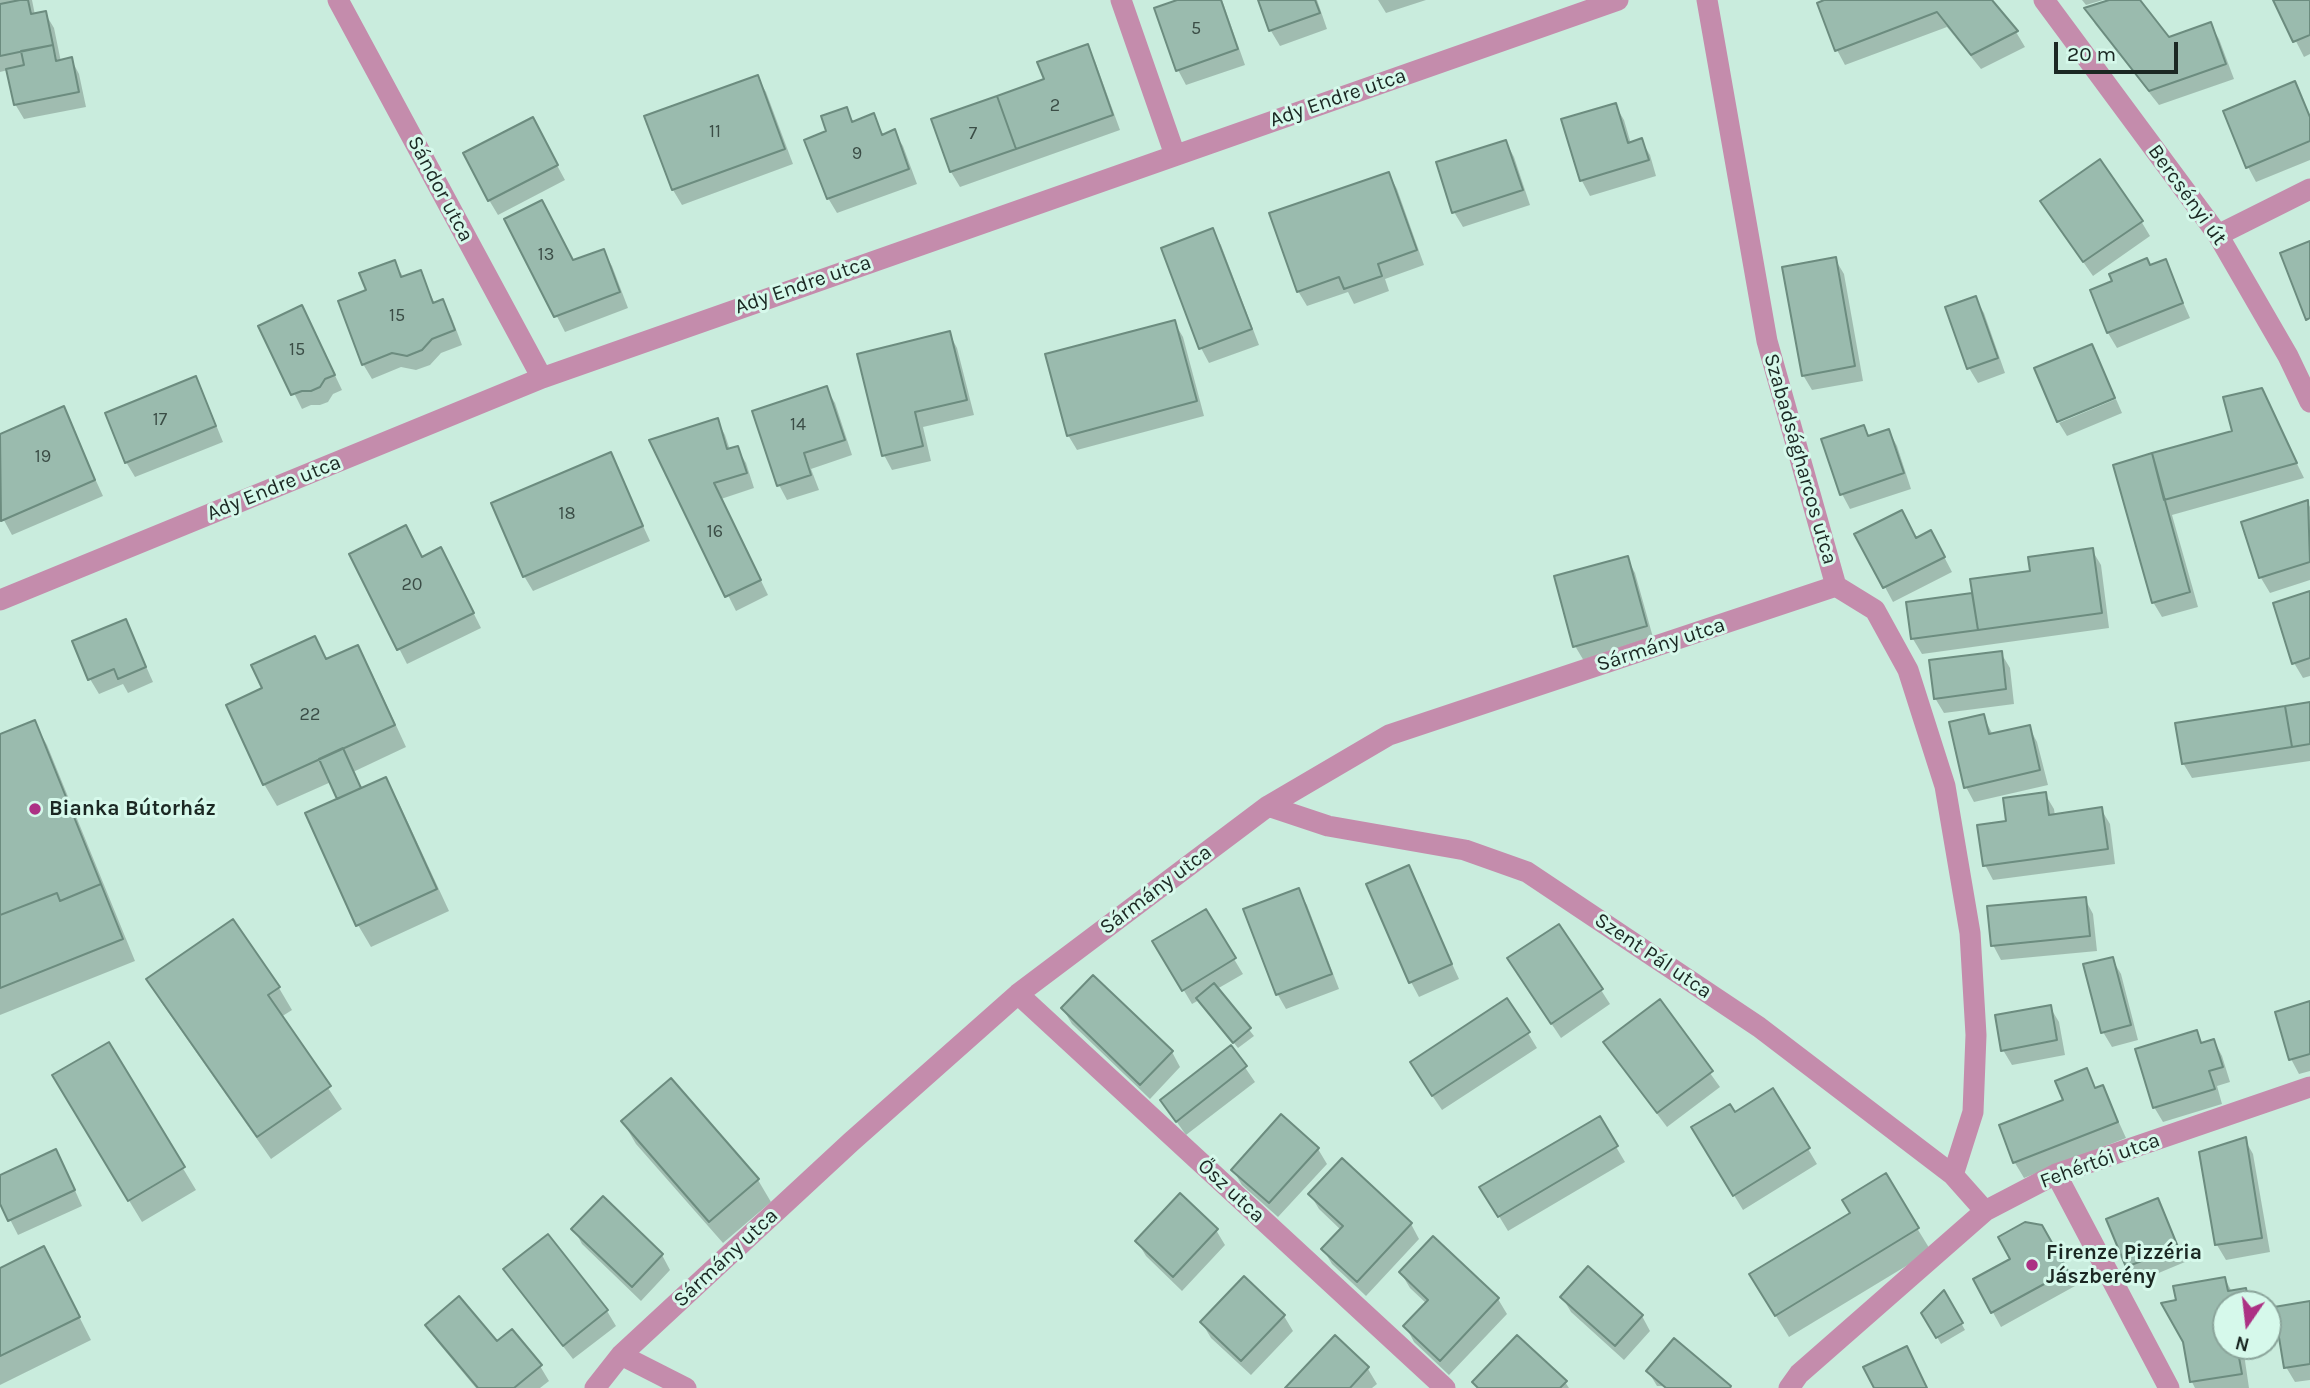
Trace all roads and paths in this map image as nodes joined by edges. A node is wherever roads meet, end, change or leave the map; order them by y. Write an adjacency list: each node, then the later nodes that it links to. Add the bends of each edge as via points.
1 (338, 0): 9 (street, Sándor utca)
2 (1121, 0): 6 (street)
3 (1618, 0): 6 (street, Ady Endre utca)
4 (1707, 0): 11 (street, Szabadságharcos utca, via 1767,341)
5 (2044, 0): 8 (street, Bercsényi út)
6 (1175, 155): 9 (street, Ady Endre utca)
7 (2310, 189): 8 (street)
8 (2218, 235): 10 (street, Bercsényi út)
9 (542, 378): 12 (street, Ady Endre utca)
10 (2310, 402)
11 (1836, 586): 13 (street, Sármány utca, via 1389,735); 17 (street, Szabadságharcos utca, via 1875,610 1908,670 1944,786 1970,933 1976,1035 1972,1112)
12 (0, 600)
13 (1268, 806): 14 (street, Sármány utca); 17 (street, Szent Pál utca, via 1328,826 1465,850 1527,872 1759,1027)
14 (1018, 994): 19 (street, Sármány utca); 22 (street, Ősz utca)
15 (2310, 1087): 16 (street, Fehértói utca)
16 (2056, 1174): 18 (street, Fehértói utca); 24 (street)
17 (1953, 1175): 18 (street, Szent Pál utca)
18 (1985, 1211): 23 (street, Fehértói utca, via 1799,1374)
19 (621, 1355): 20 (street, Sármány utca); 21 (street)
20 (594, 1388)
21 (686, 1388)
22 (1445, 1388)
23 (1789, 1388)
24 (2169, 1388)

